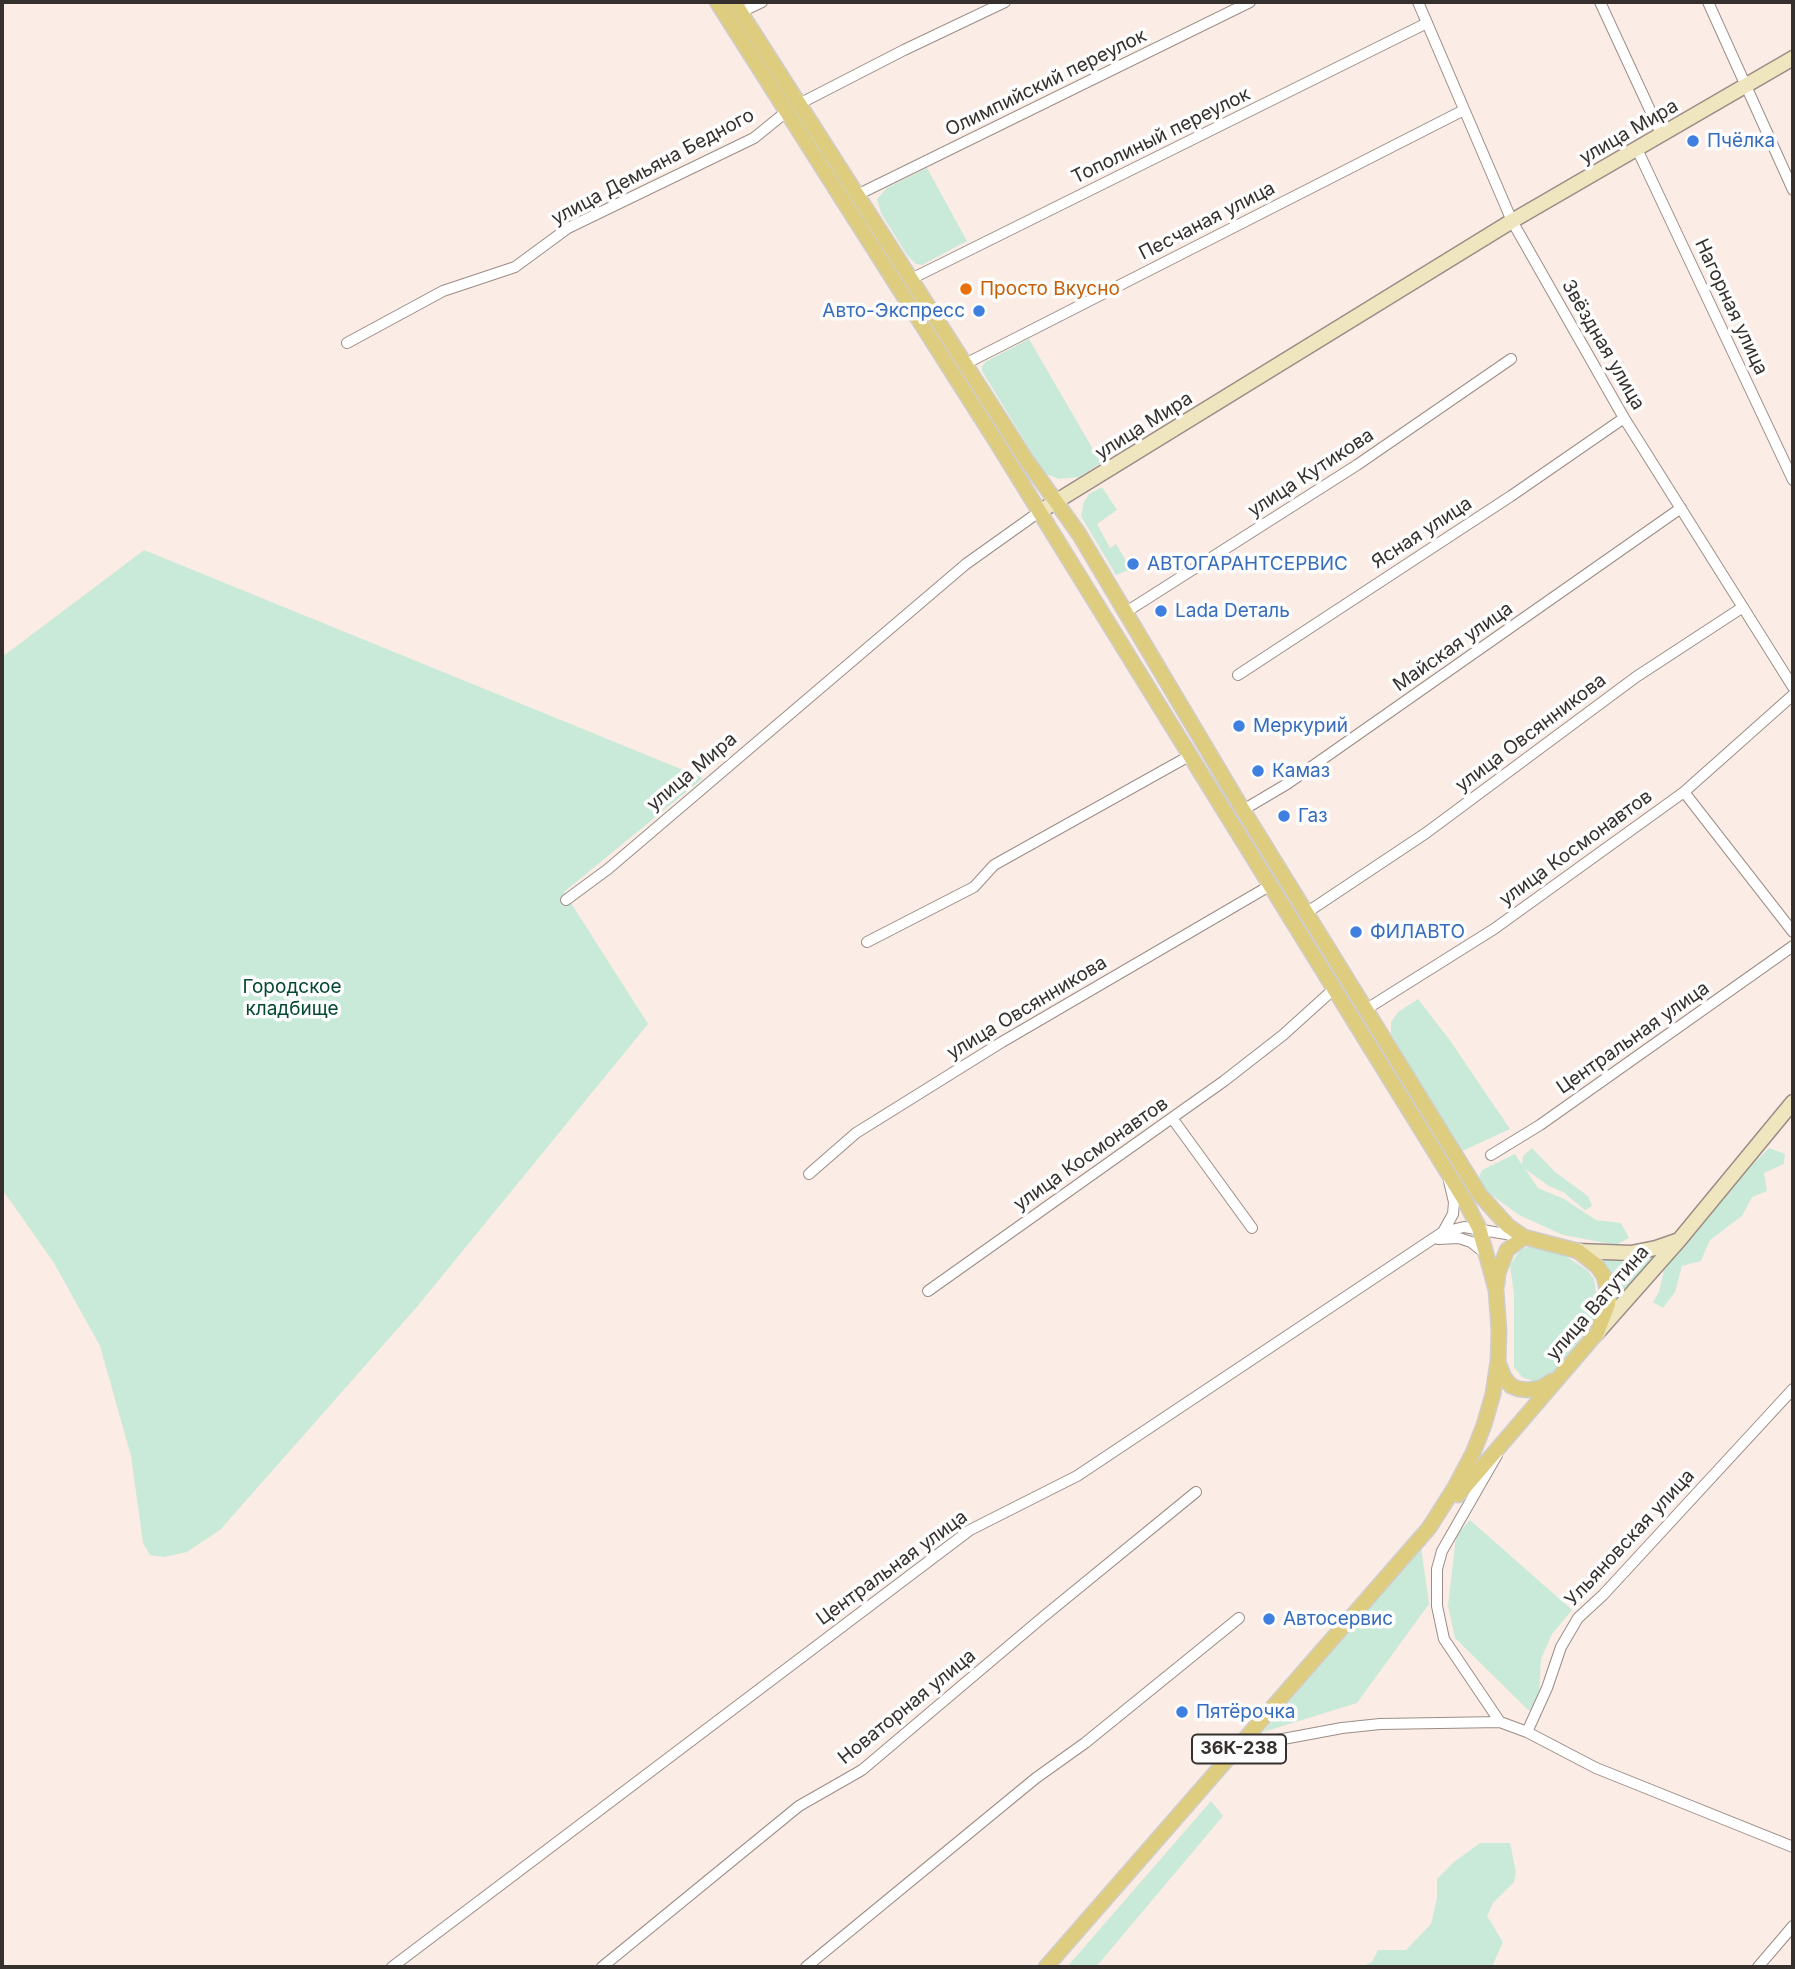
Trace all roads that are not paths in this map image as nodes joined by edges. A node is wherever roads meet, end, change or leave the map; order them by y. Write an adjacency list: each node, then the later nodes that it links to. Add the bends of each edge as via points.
1 (717, 2): 14 (main road, 36К-238)
2 (762, 2): 8 (street)
3 (1005, 2): 12 (street)
4 (1250, 2): 18 (street, Олимпийский переулок)
5 (1418, 2): 9 (street, Звёздная улица)
6 (1600, 2): 15 (street)
7 (1708, 2): 11 (street)
8 (737, 7): 12 (main road)
9 (1427, 23): 13 (street, Звёздная улица); 20 (street, Тополиный переулок)
10 (1793, 58): 11 (main road, улица Мира)
11 (1746, 85): 15 (main road, улица Мира); 17 (street)
12 (799, 104): 18 (main road)
13 (1464, 110): 19 (street, Звёздная улица); 23 (street, Песчаная улица)
14 (786, 112): 21 (street, улица Демьяна Бедного, via 754,138 568,228 515,267 443,291); 28 (main road, 36К-238)
15 (1662, 136): 16 (main road, улица Мира)
16 (1637, 149): 19 (main road, улица Мира); 25 (street, Нагорная улица)
17 (1793, 190)
18 (858, 195): 20 (main road)
19 (1512, 221): 24 (street, Звёздная улица); 26 (main road, улица Мира)
20 (911, 279): 23 (main road)
21 (347, 343)
22 (1511, 359): 30 (street, улица Кутикова, via 1357,466)
23 (965, 364): 26 (main road)
24 (1624, 418): 27 (street, Звёздная улица); 31 (street, Ясная улица)
25 (1793, 480)
26 (1057, 502): 28 (main road, улица Мира); 30 (main road)
27 (1681, 508): 29 (street, Звёздная улица); 36 (street, Майская улица)
28 (1040, 512): 34 (main road, 36К-238); 38 (street, улица Мира, via 967,564)
29 (1743, 607): 32 (street, Звёздная улица); 39 (street, улица Овсянникова, via 1636,677 1426,833)
30 (1126, 612): 36 (main road)
31 (1238, 675)
32 (1793, 687)
33 (1793, 695): 35 (street, улица Космонавтов)
34 (1191, 755): 37 (main road, 36К-238); 41 (street, via 994,865 974,887)
35 (1684, 792): 40 (street); 44 (street, улица Космонавтов, via 1494,929)
36 (1243, 810): 39 (main road)
37 (1271, 885): 43 (main road, 36К-238); 48 (street, улица Овсянникова, via 856,1133)
38 (566, 900)
39 (1306, 913): 44 (main road)
40 (1793, 932)
41 (867, 942)
42 (1793, 946): 47 (street, Центральная улица)
43 (1335, 988): 46 (street, улица Космонавтов, via 1283,1035); 49 (main road, 36К-238)
44 (1365, 1010): 53 (main road, via 1480,1195)
45 (1793, 1102): 54 (main road, улица Ватутина)
46 (1172, 1118): 50 (street); 59 (street, улица Космонавтов)
47 (1491, 1156)
48 (808, 1174)
49 (1448, 1174): 51 (main road, 36К-238); 52 (street, via 1453,1214)
50 (1252, 1228)
51 (1479, 1228): 52 (street, Центральная улица); 53 (street, Центральная улица); 57 (main road, 36К-238)
52 (1443, 1232): 55 (street, Центральная улица)
53 (1524, 1237): 56 (main road); 58 (main road, via 1512,1244 1503,1258)
54 (1680, 1239): 56 (main road, via 1631,1253); 60 (main road, улица Ватутина)
55 (1431, 1240): 57 (street, via 1459,1238); 73 (street, Центральная улица, via 1077,1476 970,1530)
56 (1578, 1251): 60 (main road, via 1597,1266 1607,1285 1608,1304)
57 (1487, 1255): 58 (main road, 36К-238)
58 (1496, 1290): 61 (main road, 36К-238)
59 (928, 1291)
60 (1597, 1333): 62 (main road, улица Ватутина)
61 (1498, 1361): 62 (main road, via 1504,1377 1519,1389 1541,1388); 66 (main road, 36К-238, via 1493,1394 1473,1453)
62 (1557, 1378): 64 (main road, улица Ватутина)
63 (1793, 1389): 69 (street, Ульяновская улица, via 1578,1618 1561,1647)
64 (1505, 1438): 66 (main road, улица Ватутина); 68 (street, via 1489,1474 1450,1533 1437,1569 1437,1606 1444,1639)
65 (1196, 1492): 74 (street, Новаторная улица, via 862,1770 800,1806)
66 (1429, 1528): 70 (main road, 36К-238)
67 (1239, 1618): 75 (street)
68 (1500, 1722): 69 (street); 70 (street, via 1380,1724)
69 (1527, 1732): 71 (street, via 1596,1768)
70 (1240, 1746): 76 (main road, 36К-238)
71 (1793, 1847)
72 (1793, 1926): 77 (street)
73 (392, 1967)
74 (602, 1967)
75 (806, 1967)
76 (1046, 1967)
77 (1758, 1967)

